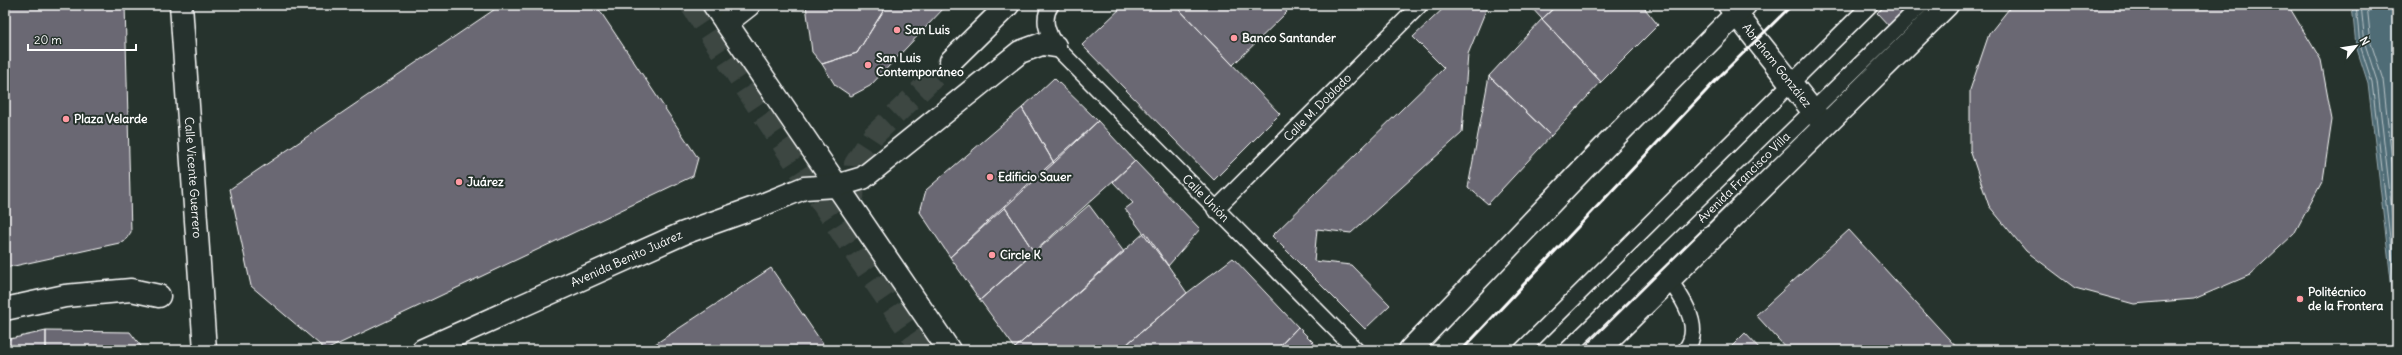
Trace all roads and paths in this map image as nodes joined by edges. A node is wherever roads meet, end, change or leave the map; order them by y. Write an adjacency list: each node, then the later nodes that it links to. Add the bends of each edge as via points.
1 (181, 5): 21 (street, Calle Vicente Guerrero)
2 (714, 5): 11 (street)
3 (748, 5): 11 (street)
4 (1008, 5): 13 (street)
5 (1051, 5): 12 (lane, Calle Unión, via 1047,10 1045,28)
6 (1420, 5): 17 (lane, Calle M. Doblado)
7 (1870, 5): 14 (lane)
8 (1921, 5): 15 (lane, Avenida Francisco Villa)
9 (1948, 5): 15 (street, Avenida Francisco Villa)
10 (1737, 8): 14 (street, Abraham González); 25 (street)
11 (726, 23): 16 (street)
12 (1055, 46): 16 (street, Avenida Benito Juárez, via 1042,44 1020,52 871,174); 17 (lane, Calle Unión)
13 (951, 61)
14 (1790, 84): 15 (street, Abraham González); 26 (lane)
15 (1818, 118): 18 (street, Avenida Francisco Villa); 27 (lane, Avenida Francisco Villa)
16 (836, 186): 22 (street, Avenida Benito Juárez, via 804,188 684,233); 23 (street)
17 (1215, 210): 24 (lane, Calle Unión)
18 (1670, 280): 28 (street, Avenida Francisco Villa); 29 (lane, via 1684,300 1693,330)
19 (159, 296): 20 (street, via 131,290 65,296)
20 (5, 310)
21 (204, 350)
22 (423, 350)
23 (949, 350)
24 (1356, 350)
25 (1410, 350)
26 (1522, 350)
27 (1567, 350)
28 (1598, 350)
29 (1685, 350)

